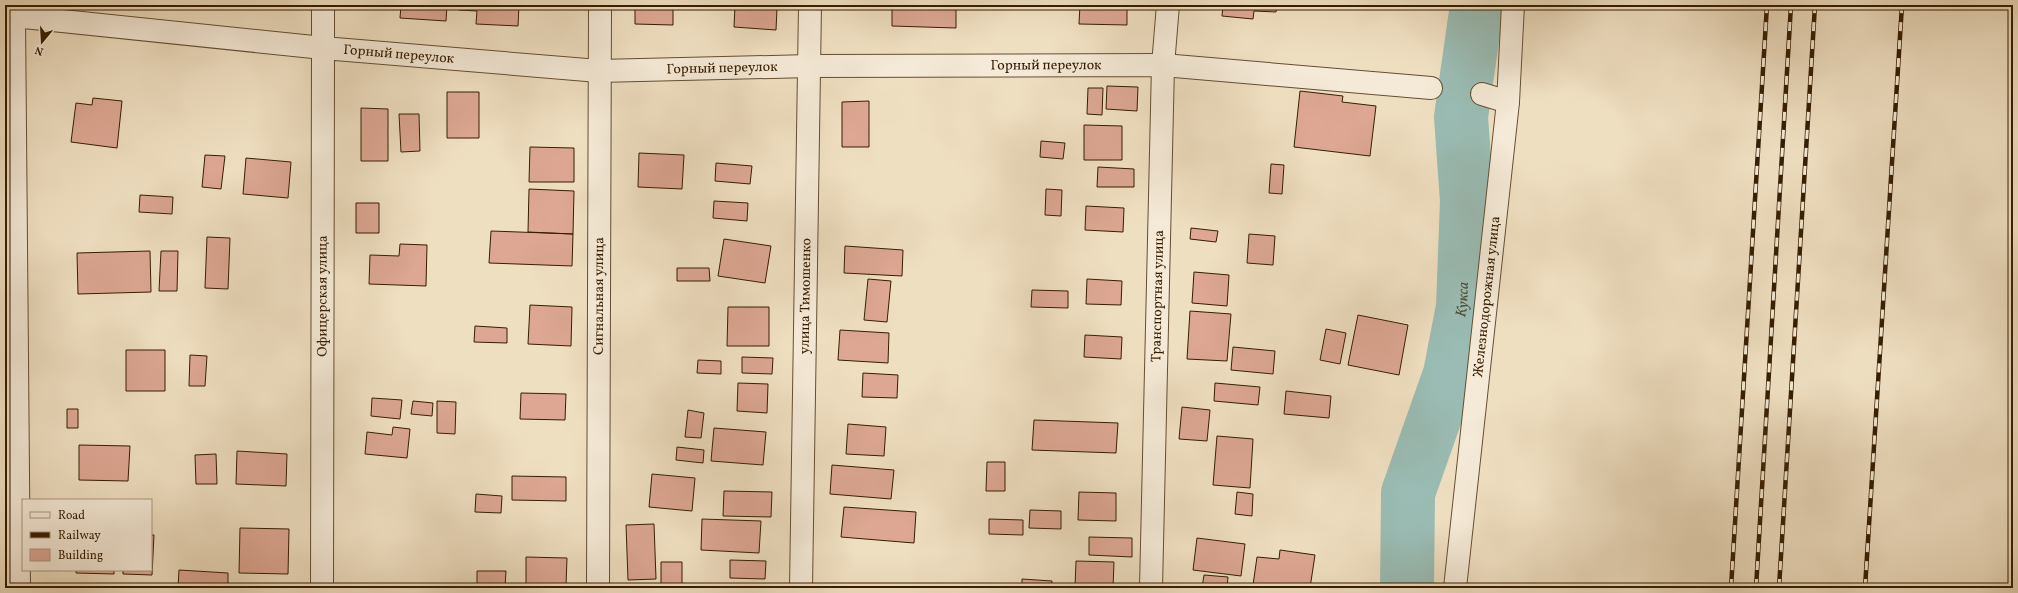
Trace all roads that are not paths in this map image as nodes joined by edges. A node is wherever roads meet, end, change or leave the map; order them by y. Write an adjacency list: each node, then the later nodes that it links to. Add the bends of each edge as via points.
1 (323, 5): 7 (street, Офицерская улица)
2 (600, 5): 10 (street, Сигнальная улица)
3 (810, 5): 9 (street, улица Тимошенко)
4 (1168, 5): 8 (street, Транспортная улица)
5 (1513, 5): 13 (street, Железнодорожная улица)
6 (14, 10): 7 (street, Горный переулок); 14 (street)
7 (323, 48): 10 (street, Горный переулок); 15 (street, Офицерская улица)
8 (1163, 65): 9 (street, Горный переулок); 11 (street, Горный переулок); 18 (street, Транспортная улица)
9 (810, 66): 10 (street, Горный переулок); 17 (street, улица Тимошенко)
10 (599, 71): 16 (street, Сигнальная улица)
11 (1431, 88)
12 (1482, 94): 13 (street)
13 (1508, 102): 19 (street, Железнодорожная улица)
14 (19, 588)
15 (322, 588)
16 (598, 588)
17 (800, 588)
18 (1150, 588)
19 (1455, 588)

